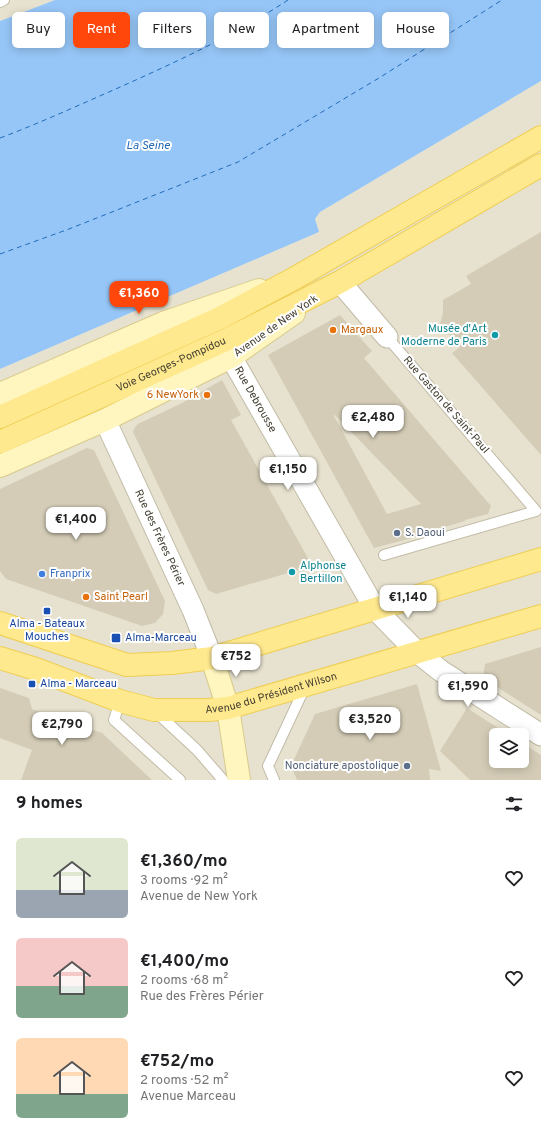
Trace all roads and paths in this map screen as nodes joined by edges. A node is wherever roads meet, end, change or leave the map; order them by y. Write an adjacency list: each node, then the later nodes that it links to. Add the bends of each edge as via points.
1 (4, 0): 2 (lane)
2 (0, 2)
3 (541, 137): 5 (main road)
4 (541, 165): 6 (main road, Avenue de New York)
5 (295, 278): 9 (street, via 163,323); 10 (main road, Voie Georges-Pompidou, via 220,318)
6 (340, 282): 7 (street, Rue Gaston de Saint-Paul); 8 (street, Avenue de New York); 12 (main road, Voie Georges-Pompidou, via 228,339)
7 (387, 337): 14 (lane, Rue Gaston de Saint-Paul, via 536,511)
8 (231, 357): 11 (street, Avenue de New York); 16 (street, Rue Debrousse)
9 (0, 394)
10 (0, 417)
11 (105, 420): 13 (street, Avenue de New York); 21 (street, Rue des Frères Périer, via 194,610)
12 (0, 442)
13 (0, 466)
14 (384, 555)
15 (541, 559): 16 (main road)
16 (375, 609): 19 (street, Rue Debrousse); 21 (main road)
17 (541, 616): 19 (main road, Avenue du Président Wilson)
18 (0, 623): 21 (main road, via 127,664 172,664)
19 (417, 652): 22 (main road, Avenue du Président Wilson); 26 (street, Rue Debrousse, via 441,671)
20 (0, 658): 23 (main road, Avenue du Président Wilson)
21 (212, 658): 24 (street)
22 (306, 684): 24 (main road, Avenue du Président Wilson); 30 (lane, via 268,766)
23 (120, 701): 25 (main road, Avenue du Président Wilson); 27 (lane, via 114,720)
24 (228, 708): 25 (main road, Avenue du Président Wilson); 29 (street)
25 (154, 710): 28 (lane, via 197,750)
26 (541, 735)
27 (180, 780)
28 (223, 780)
29 (239, 780)
30 (274, 780)

